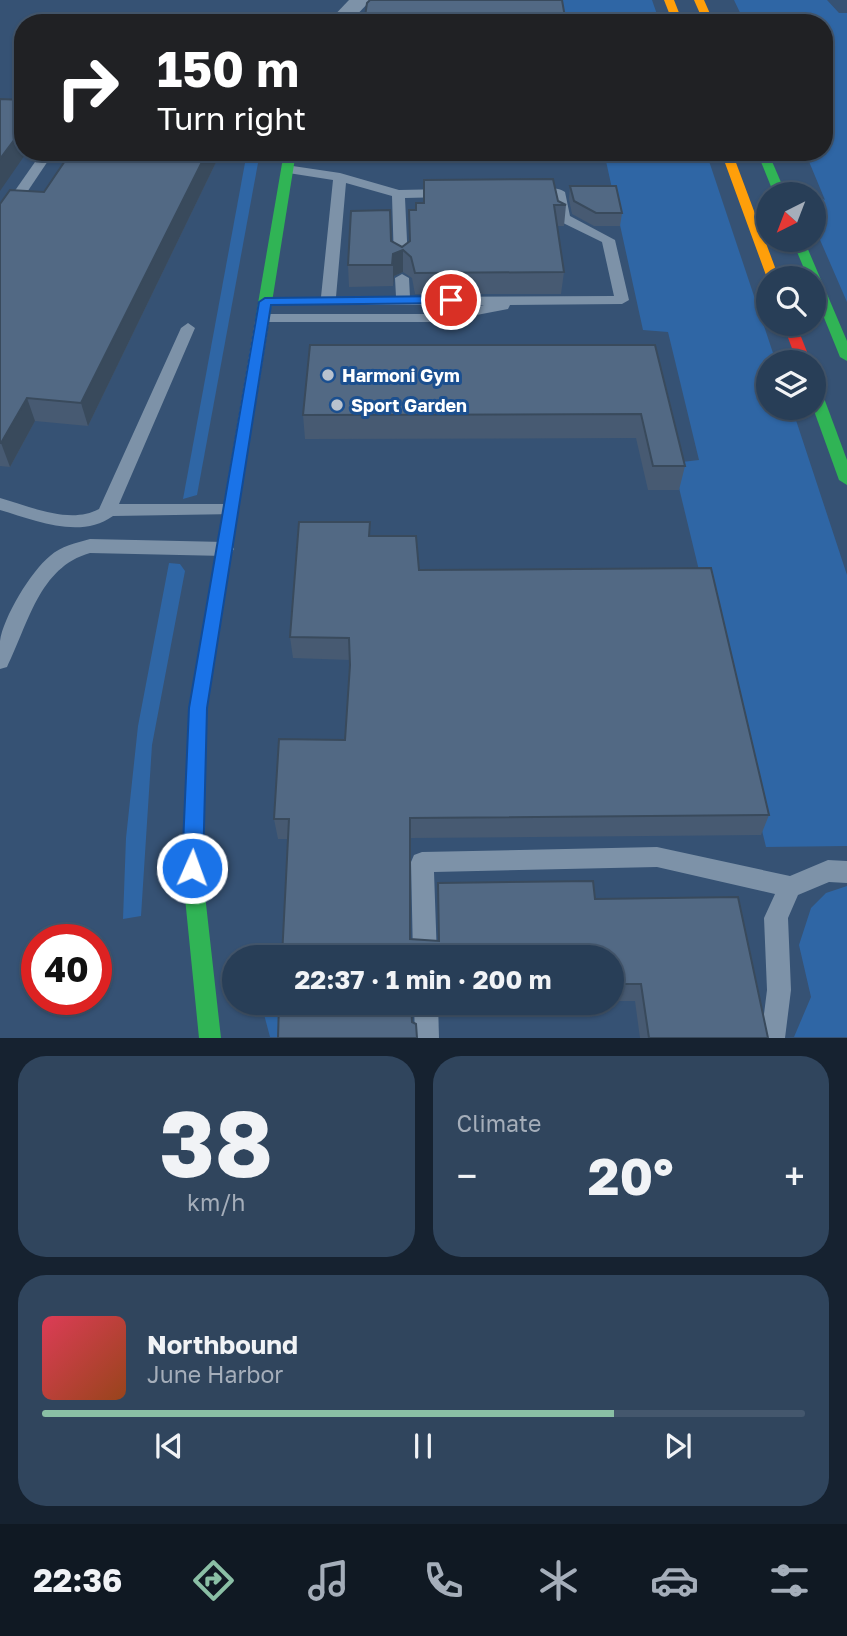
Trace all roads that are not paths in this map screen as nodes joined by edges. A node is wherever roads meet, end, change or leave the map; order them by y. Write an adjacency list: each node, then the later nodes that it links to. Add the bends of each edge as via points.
1 (361, 0): 2 (street)
2 (346, 14)
3 (42, 161): 13 (lane)
4 (288, 161): 21 (street)
5 (291, 161): 8 (lane)
6 (729, 161): 16 (street)
7 (766, 161): 9 (street)
8 (340, 177): 12 (lane); 20 (lane)
9 (775, 182)
10 (519, 192): 19 (lane, via 559,192 564,218 608,240 622,300)
11 (465, 193): 12 (lane)
12 (398, 194): 15 (lane)
13 (0, 222)
14 (803, 252): 24 (street)
15 (401, 262)
16 (769, 266)
17 (402, 278): 18 (lane)
18 (402, 300): 19 (lane); 20 (lane)
19 (523, 300): 22 (lane, via 440,318)
20 (328, 301): 21 (lane)
21 (265, 302): 22 (street)
22 (262, 319): 29 (street)
23 (188, 328): 28 (lane)
24 (847, 358)
25 (825, 420): 26 (street)
26 (847, 480)
27 (0, 504): 28 (lane, via 65,520 97,519)
28 (108, 510): 29 (lane)
29 (230, 510): 30 (street)
30 (225, 549): 31 (lane, via 90,546 70,550 42,575); 36 (street, via 198,708 193,855)
31 (0, 661)
32 (847, 872): 33 (lane, via 828,872)
33 (790, 887): 34 (lane, via 657,857 422,862); 38 (lane, via 776,918 779,990)
34 (425, 945)
35 (426, 1015): 37 (lane)
36 (210, 1038)
37 (427, 1038)
38 (774, 1038)

